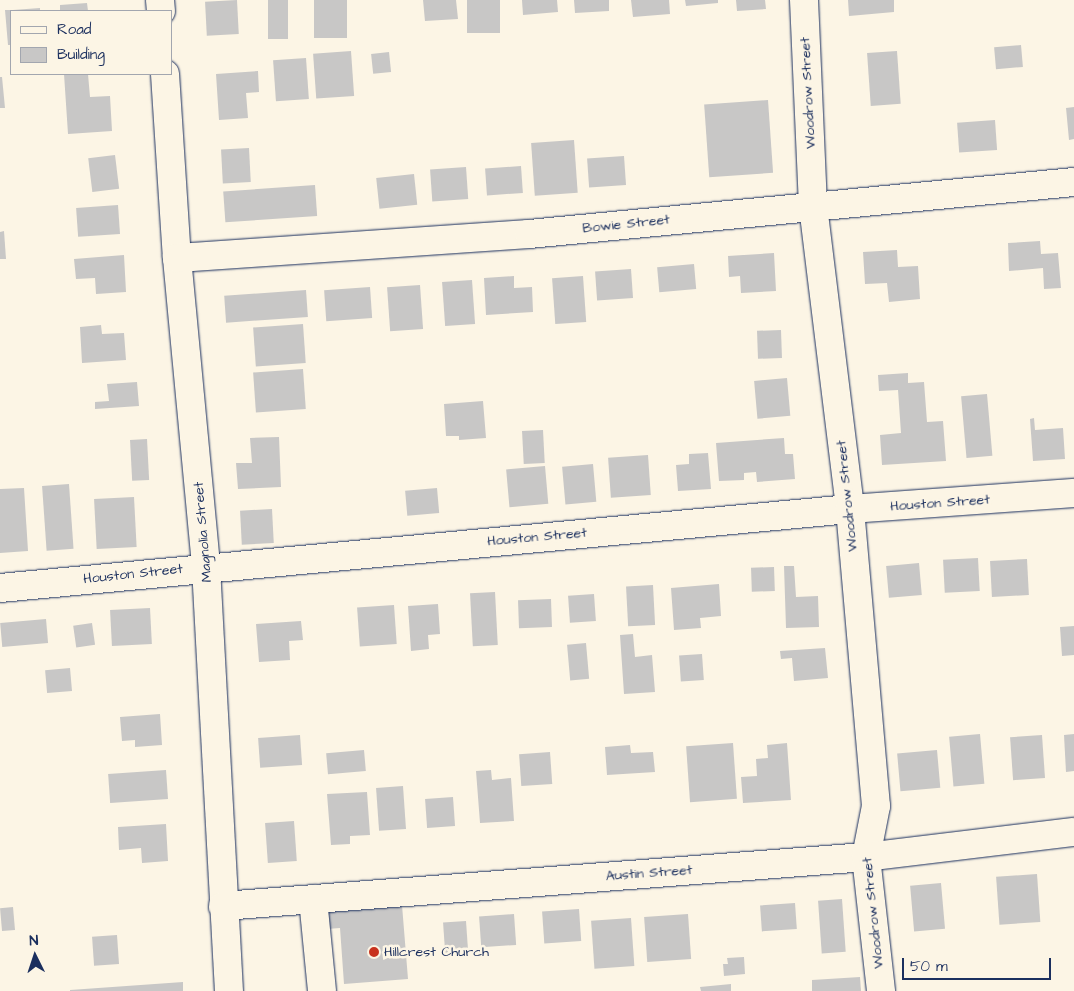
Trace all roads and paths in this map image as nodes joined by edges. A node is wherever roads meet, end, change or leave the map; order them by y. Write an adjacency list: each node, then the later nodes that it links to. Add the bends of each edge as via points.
1 (804, 0): 4 (street, Woodrow Street)
2 (165, 75): 5 (street, Magnolia Street)
3 (1074, 182): 4 (street, Bowie Street)
4 (813, 206): 5 (street, Bowie Street, via 529,234); 7 (street, Woodrow Street)
5 (177, 258): 8 (street, Magnolia Street)
6 (1074, 493): 7 (street, Houston Street)
7 (850, 509): 8 (street, Houston Street); 11 (street, Woodrow Street, via 876,806)
8 (206, 566): 9 (street, Houston Street); 13 (street, Magnolia Street)
9 (0, 588)
10 (1074, 832): 11 (street, Austin Street)
11 (866, 857): 12 (street, Austin Street); 16 (street, Woodrow Street)
12 (313, 899): 13 (street, Austin Street); 15 (street)
13 (223, 906): 14 (street, Magnolia Street)
14 (229, 991)
15 (322, 991)
16 (881, 991)

